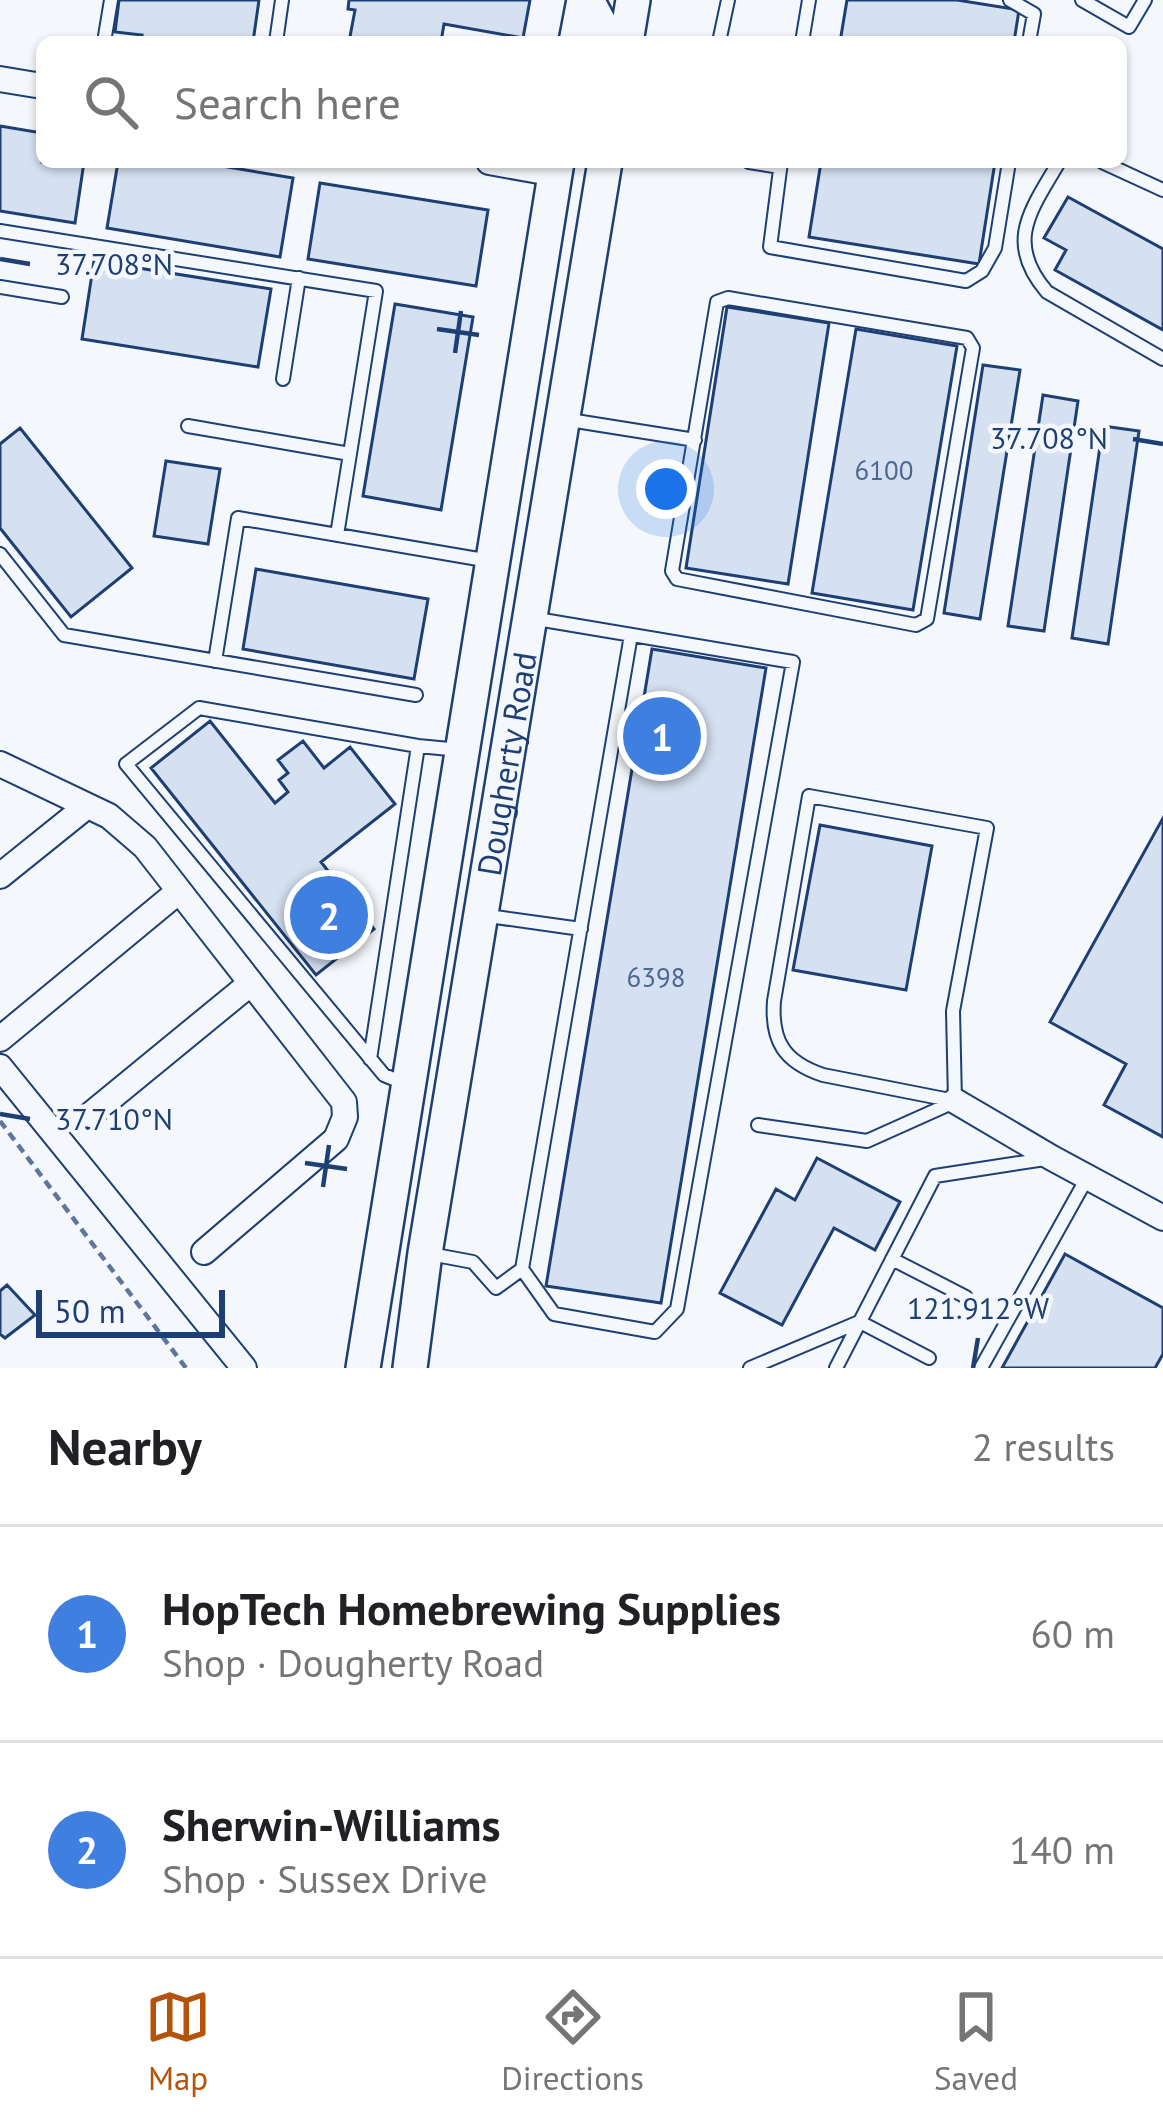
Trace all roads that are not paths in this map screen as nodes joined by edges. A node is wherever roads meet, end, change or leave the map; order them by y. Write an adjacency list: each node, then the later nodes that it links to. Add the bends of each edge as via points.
1 (111, 0): 11 (lane)
2 (282, 0): 12 (lane)
3 (585, 0): 13 (main road); 14 (main road)
4 (633, 0): 15 (main road)
5 (728, 0): 16 (lane)
6 (809, 0): 17 (lane)
7 (1010, 0): 18 (lane, via 1034,14)
8 (1082, 0): 10 (lane)
9 (1145, 0): 10 (lane)
10 (1129, 27): 19 (lane)
11 (105, 36)
12 (277, 36)
13 (577, 36)
14 (604, 36)
15 (627, 36)
16 (720, 36)
17 (803, 36)
18 (1030, 36)
19 (1125, 36)
20 (0, 79): 21 (street)
21 (36, 85)
22 (556, 168): 37 (main road, Dougherty Road)
23 (604, 168): 35 (main road, Dougherty Road)
24 (780, 168): 25 (lane, via 770,247 966,280 982,271 994,248)
25 (1008, 168)
26 (1056, 168): 33 (lane, via 1023,234 1033,275 1047,292)
27 (1115, 168): 28 (lane)
28 (1163, 190)
29 (0, 231): 30 (lane)
30 (299, 278): 34 (lane); 39 (lane, via 376,291)
31 (0, 287): 32 (lane)
32 (62, 297)
33 (1163, 358)
34 (283, 379)
35 (562, 419): 38 (lane); 43 (main road, Dougherty Road)
36 (188, 426): 39 (lane)
37 (512, 436): 42 (main road, Dougherty Road); 43 (main road, via 534,466 519,556)
38 (695, 440): 38 (lane, via 672,571 677,580 916,625 926,620 973,348 967,338 717,302)
39 (350, 454): 40 (lane)
40 (337, 535): 42 (lane); 45 (lane, via 238,518)
41 (0, 554): 45 (lane, via 64,635)
42 (491, 561): 48 (main road, Dougherty Road)
43 (530, 617): 44 (lane); 53 (main road, Dougherty Road)
44 (631, 635): 54 (lane); 69 (lane, via 793,662 677,1309 656,1332 554,1314)
45 (215, 661): 46 (lane)
46 (416, 695)
47 (418, 746): 48 (lane); 57 (lane); 57 (lane, via 199,708 126,764)
48 (464, 751): 59 (main road, Dougherty Road)
49 (0, 764): 50 (street)
50 (87, 806): 51 (street); 52 (street, via 145,847)
51 (0, 876)
52 (179, 891): 55 (street); 56 (street)
53 (481, 915): 54 (lane); 67 (main road, Dougherty Road)
54 (580, 929): 69 (lane)
55 (251, 983): 61 (street); 66 (street, via 344,1102 345,1117 320,1156)
56 (0, 1039)
57 (370, 1059): 59 (lane)
58 (0, 1067): 74 (street)
59 (407, 1084): 72 (main road, Dougherty Road)
60 (955, 1101): 60 (lane, via 953,1010 987,828 809,796 774,1000 778,1040 804,1069); 62 (lane, via 867,1142); 63 (street)
61 (90, 1114)
62 (758, 1125)
63 (1052, 1158): 64 (street); 68 (lane, via 935,1176)
64 (1088, 1178): 65 (street); 79 (lane)
65 (1163, 1218)
66 (204, 1252)
67 (425, 1253): 69 (lane, via 473,1262 496,1288); 76 (main road, Dougherty Road)
68 (892, 1259): 70 (lane); 71 (lane)
69 (522, 1269)
70 (966, 1297)
71 (860, 1322): 73 (lane); 77 (lane); 78 (lane)
72 (365, 1356): 75 (main road)
73 (929, 1358)
74 (244, 1368)
75 (336, 1368)
76 (410, 1368)
77 (750, 1368)
78 (836, 1368)
79 (981, 1368)

